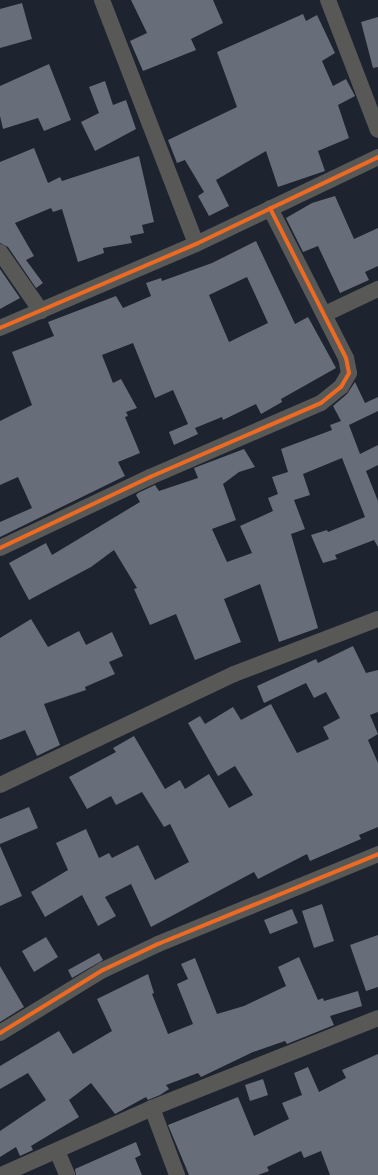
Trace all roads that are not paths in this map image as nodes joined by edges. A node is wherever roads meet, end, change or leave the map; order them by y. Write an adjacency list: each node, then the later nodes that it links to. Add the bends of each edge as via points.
1 (102, 0): 6 (street)
2 (328, 0): 3 (street)
3 (378, 130)
4 (378, 157): 5 (street)
5 (270, 208): 6 (street); 10 (street)
6 (196, 244): 9 (street)
7 (0, 252): 9 (street)
8 (378, 289): 10 (street)
9 (41, 311): 11 (street)
10 (325, 314): 12 (street, via 346,358 349,373 341,387 321,403 143,480)
11 (0, 328)
12 (0, 548)
13 (378, 618): 14 (street, via 234,674)
14 (0, 785)
15 (378, 854): 17 (street, via 158,944 104,970)
16 (378, 1018): 18 (street)
17 (0, 1033)
18 (152, 1108): 19 (street); 22 (street)
19 (57, 1151): 20 (street); 21 (street)
20 (1, 1175)
21 (67, 1175)
22 (177, 1175)

